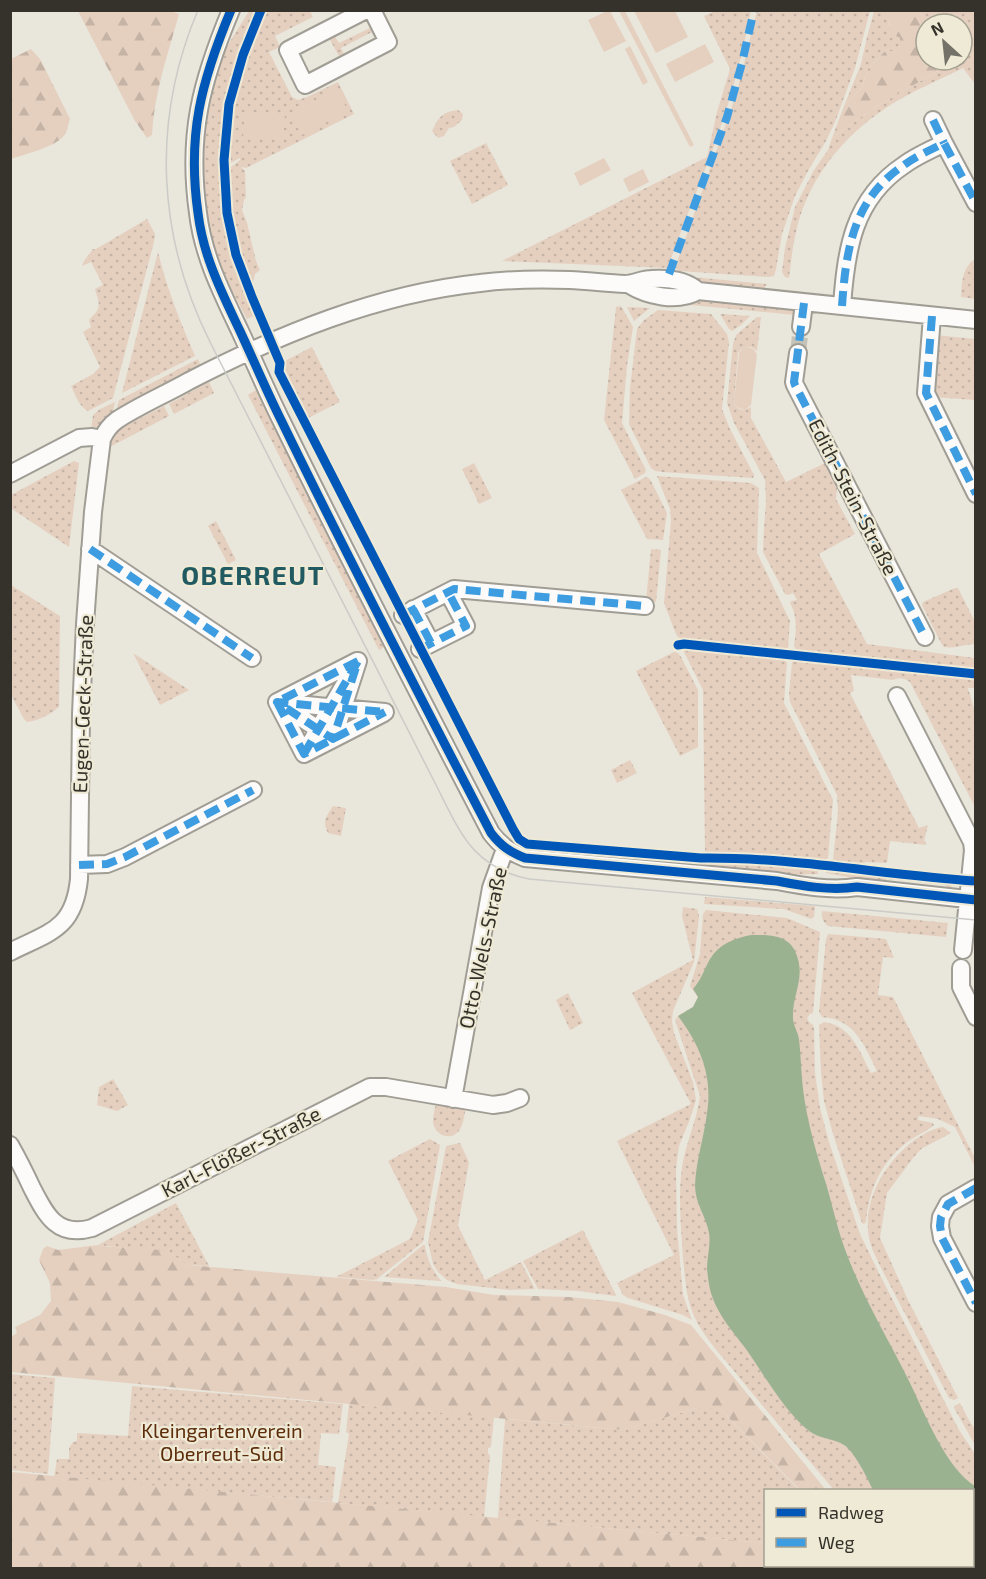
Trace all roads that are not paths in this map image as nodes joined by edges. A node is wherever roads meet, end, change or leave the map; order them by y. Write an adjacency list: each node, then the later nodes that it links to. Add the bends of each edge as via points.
1 (231, 10): 13 (street, Otto-Wels-Straße, via 199,104 195,187 210,267)
2 (366, 10): 4 (street)
3 (372, 10): 4 (street, via 388,42 305,85 288,50)
4 (337, 17)
5 (933, 120): 6 (street)
6 (944, 143): 7 (street); 9 (street, via 903,165 870,199 852,232)
7 (975, 203)
8 (804, 303): 9 (street); 12 (street); 13 (street, via 698,291 678,281 651,279 628,284 569,280 480,283 406,296 333,316)
9 (842, 306): 10 (street)
10 (932, 316): 11 (street); 17 (street, via 926,393)
11 (975, 320)
12 (801, 327)
13 (249, 352): 15 (street, Eugen-Geck-Straße, via 125,415 111,424); 30 (street, Otto-Wels-Straße, via 414,685 491,833)
14 (798, 353): 21 (street, Edith-Stein-Straße, via 795,385)
15 (102, 439): 16 (street, via 79,438); 18 (street, Eugen-Geck-Straße)
16 (10, 474)
17 (975, 494)
18 (90, 549): 22 (street); 31 (street, Eugen-Geck-Straße, via 82,674)
19 (452, 595): 19 (street, via 408,612 426,646 466,626); 20 (street, via 454,589)
20 (645, 606)
21 (925, 638)
22 (252, 658)
23 (897, 696): 32 (street, via 971,838)
24 (277, 702): 25 (street); 25 (street, via 358,661); 26 (street); 28 (street)
25 (337, 708): 26 (street); 27 (street); 27 (street, via 385,712)
26 (318, 729): 27 (street); 28 (street)
27 (333, 739): 28 (street)
28 (304, 754)
29 (253, 790): 31 (street, via 125,857 107,864)
30 (505, 849): 32 (street, via 525,858); 38 (street, Otto-Wels-Straße, via 491,888)
31 (79, 865): 34 (street, Eugen-Geck-Straße, via 76,900 68,916 57,928)
32 (972, 900): 33 (street)
33 (968, 942)
34 (10, 952)
35 (961, 968): 36 (street, via 961,987)
36 (975, 1017)
37 (520, 1098): 38 (street, Karl-Flößer-Straße, via 493,1105)
38 (453, 1099): 39 (street, Karl-Flößer-Straße, via 386,1087 365,1088 92,1228 78,1231 49,1218)
39 (10, 1145)
40 (975, 1188): 41 (street, via 948,1204 940,1226)
41 (975, 1303)

